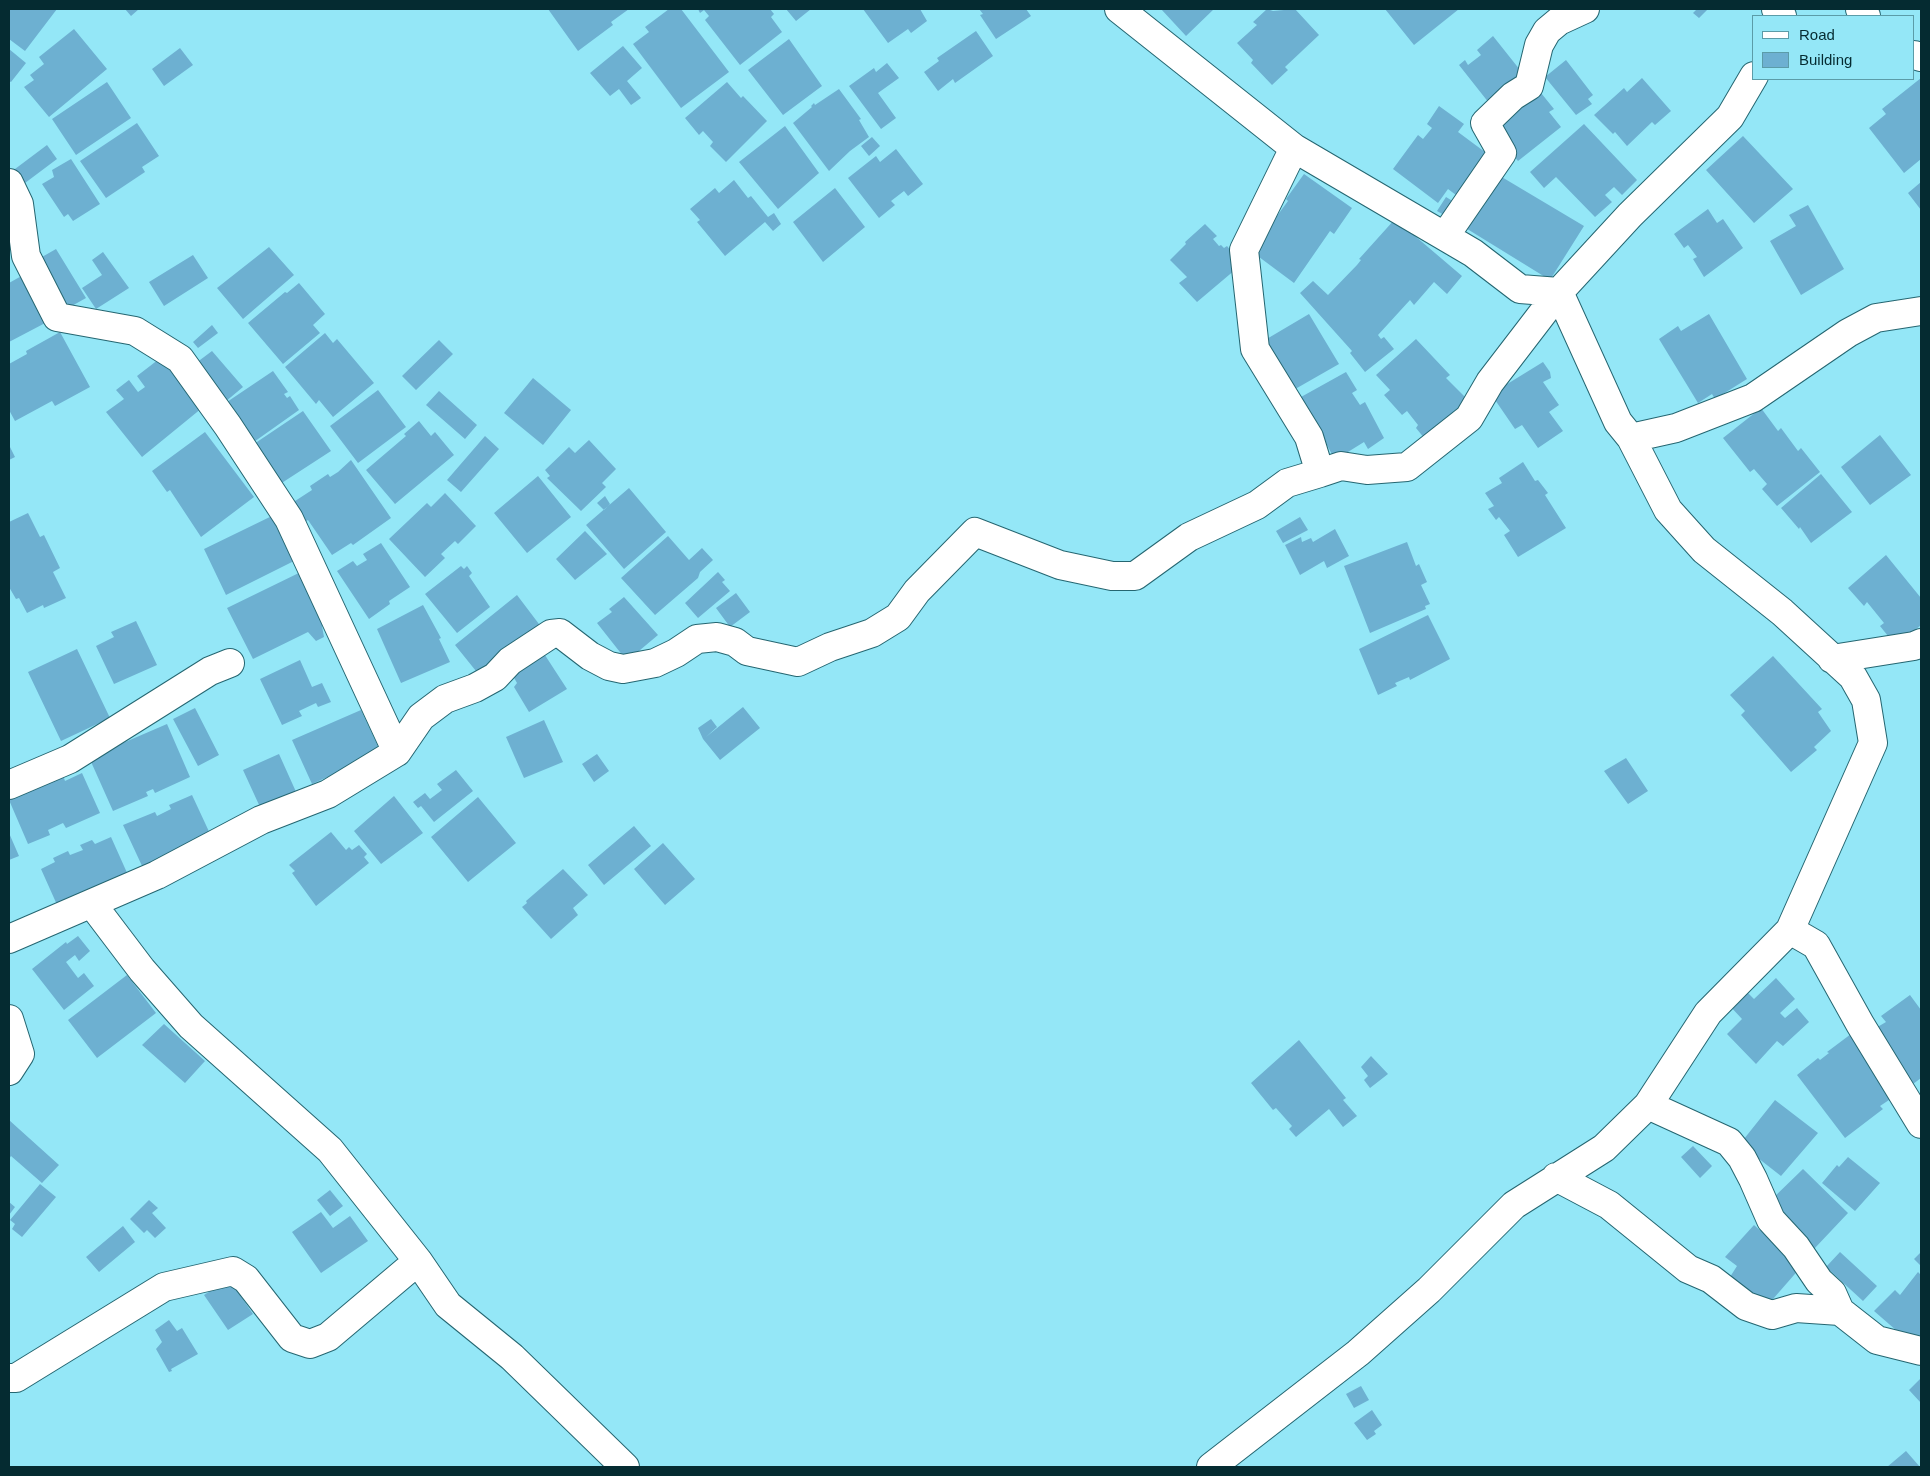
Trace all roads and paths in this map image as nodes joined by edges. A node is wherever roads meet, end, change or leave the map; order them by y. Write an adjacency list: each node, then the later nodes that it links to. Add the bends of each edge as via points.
1 (1120, 9): 4 (street)
2 (1585, 9): 6 (street, via 1559,21 1547,31 1539,45 1529,86 1513,96 1485,123 1502,153)
3 (1752, 79): 7 (street, via 1730,117 1630,214)
4 (1294, 148): 6 (street); 10 (street, via 1244,250 1254,348 1309,437)
5 (9, 184): 14 (street, via 20,204 26,256 57,317 135,332 180,359 228,426 289,519)
6 (1445, 236): 7 (street, via 1520,289)
7 (1559, 292): 9 (street, via 1618,422); 10 (street, via 1490,382 1469,418 1407,467 1367,470 1341,466)
8 (1921, 311): 9 (street, via 1876,318 1848,332 1753,398 1676,428)
9 (1631, 438): 12 (street, via 1668,510 1704,550 1782,612)
10 (1320, 473): 14 (street, via 1286,483 1257,504 1189,537 1134,576 1112,576 1060,565 975,532 917,591 898,617 872,633 798,662 747,651 735,642 716,637 697,639 655,663 623,669 590,656 560,633 552,634 510,661 495,677 445,699 421,718)
11 (1921, 643): 12 (street)
12 (1832, 659): 17 (street, via 1853,677 1866,700 1873,743)
13 (230, 663): 15 (street, via 179,689 70,759)
14 (397, 752): 16 (street, via 328,794 261,820 157,875)
15 (9, 785)
16 (92, 904): 18 (street); 24 (street, via 190,1026 330,1150)
17 (1790, 930): 21 (street, via 1708,1014); 22 (street, via 1816,945)
18 (9, 939)
19 (9, 1019): 20 (street, via 20,1054)
20 (9, 1071)
21 (1648, 1104): 23 (street, via 1604,1148); 25 (street, via 1729,1142 1749,1172 1771,1220 1832,1293)
22 (1921, 1124)
23 (1556, 1177): 25 (street, via 1609,1205 1688,1269 1710,1280 1746,1306 1772,1315 1796,1308); 29 (street, via 1514,1205 1429,1290 1358,1353)
24 (418, 1261): 27 (street, via 328,1337 310,1344 292,1338 246,1278 233,1271 164,1287 16,1378); 28 (street, via 448,1305 512,1357)
25 (1840, 1311): 26 (street, via 1877,1340)
26 (1921, 1351)
27 (9, 1378)
28 (625, 1467)
29 (1210, 1467)

